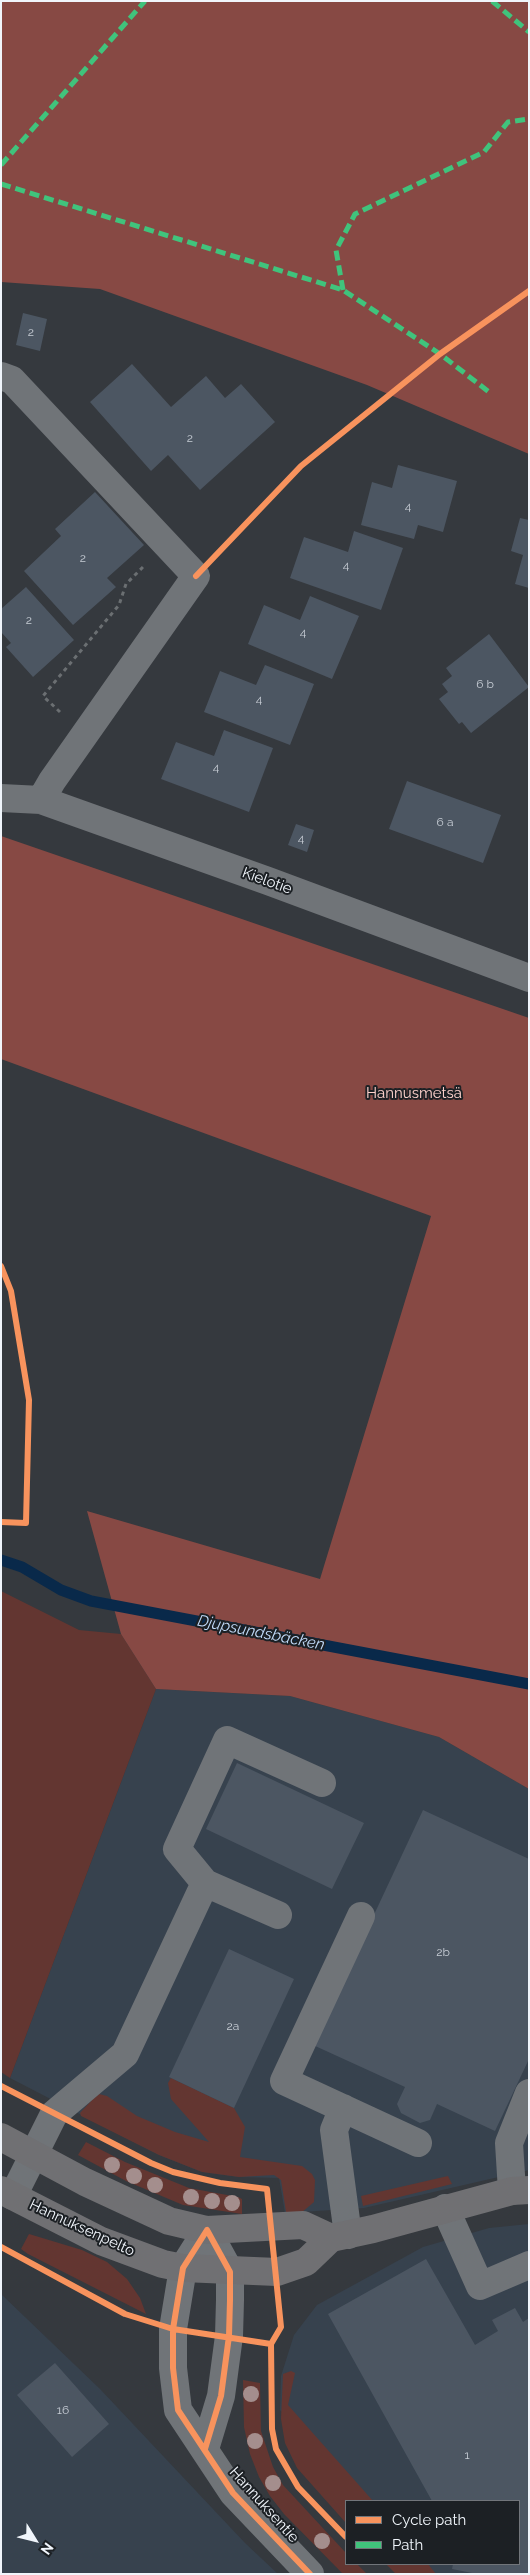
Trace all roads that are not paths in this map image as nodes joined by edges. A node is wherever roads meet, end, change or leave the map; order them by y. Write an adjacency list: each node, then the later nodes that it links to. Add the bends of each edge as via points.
1 (1, 376): 3 (street, via 12,380 196,576)
2 (1, 798): 3 (street, Kielotie)
3 (41, 800): 4 (street, Kielotie)
4 (529, 978)
5 (322, 1783): 6 (street, via 227,1740 177,1849)
6 (205, 1883): 7 (street); 13 (street, via 125,2054 54,2114)
7 (278, 1916)
8 (361, 1916): 10 (street, via 284,2081)
9 (529, 2093): 14 (street, via 509,2143)
10 (343, 2108): 12 (street); 18 (street, via 334,2130)
11 (1, 2137): 13 (main road)
12 (418, 2143)
13 (34, 2155): 15 (street); 17 (main road, via 169,2221)
14 (520, 2190): 16 (main road, Hannuksenpelto)
15 (7, 2193): 20 (main road, Hannuksenpelto, via 101,2241)
16 (445, 2208): 18 (main road, Hannuksenpelto); 19 (street, via 480,2286)
17 (207, 2230): 18 (main road, via 303,2225); 20 (street, Hannuksentie); 21 (street)
18 (339, 2236): 21 (main road, Hannuksenpelto, via 306,2262 277,2272)
19 (529, 2265)
20 (183, 2268): 21 (main road, Hannuksenpelto); 22 (street, Hannuksentie, via 173,2329 174,2389 178,2410)
21 (230, 2272): 22 (street, via 229,2336 221,2396)
22 (205, 2449): 23 (street, Hannuksentie, via 217,2471 245,2506)
23 (310, 2574)

